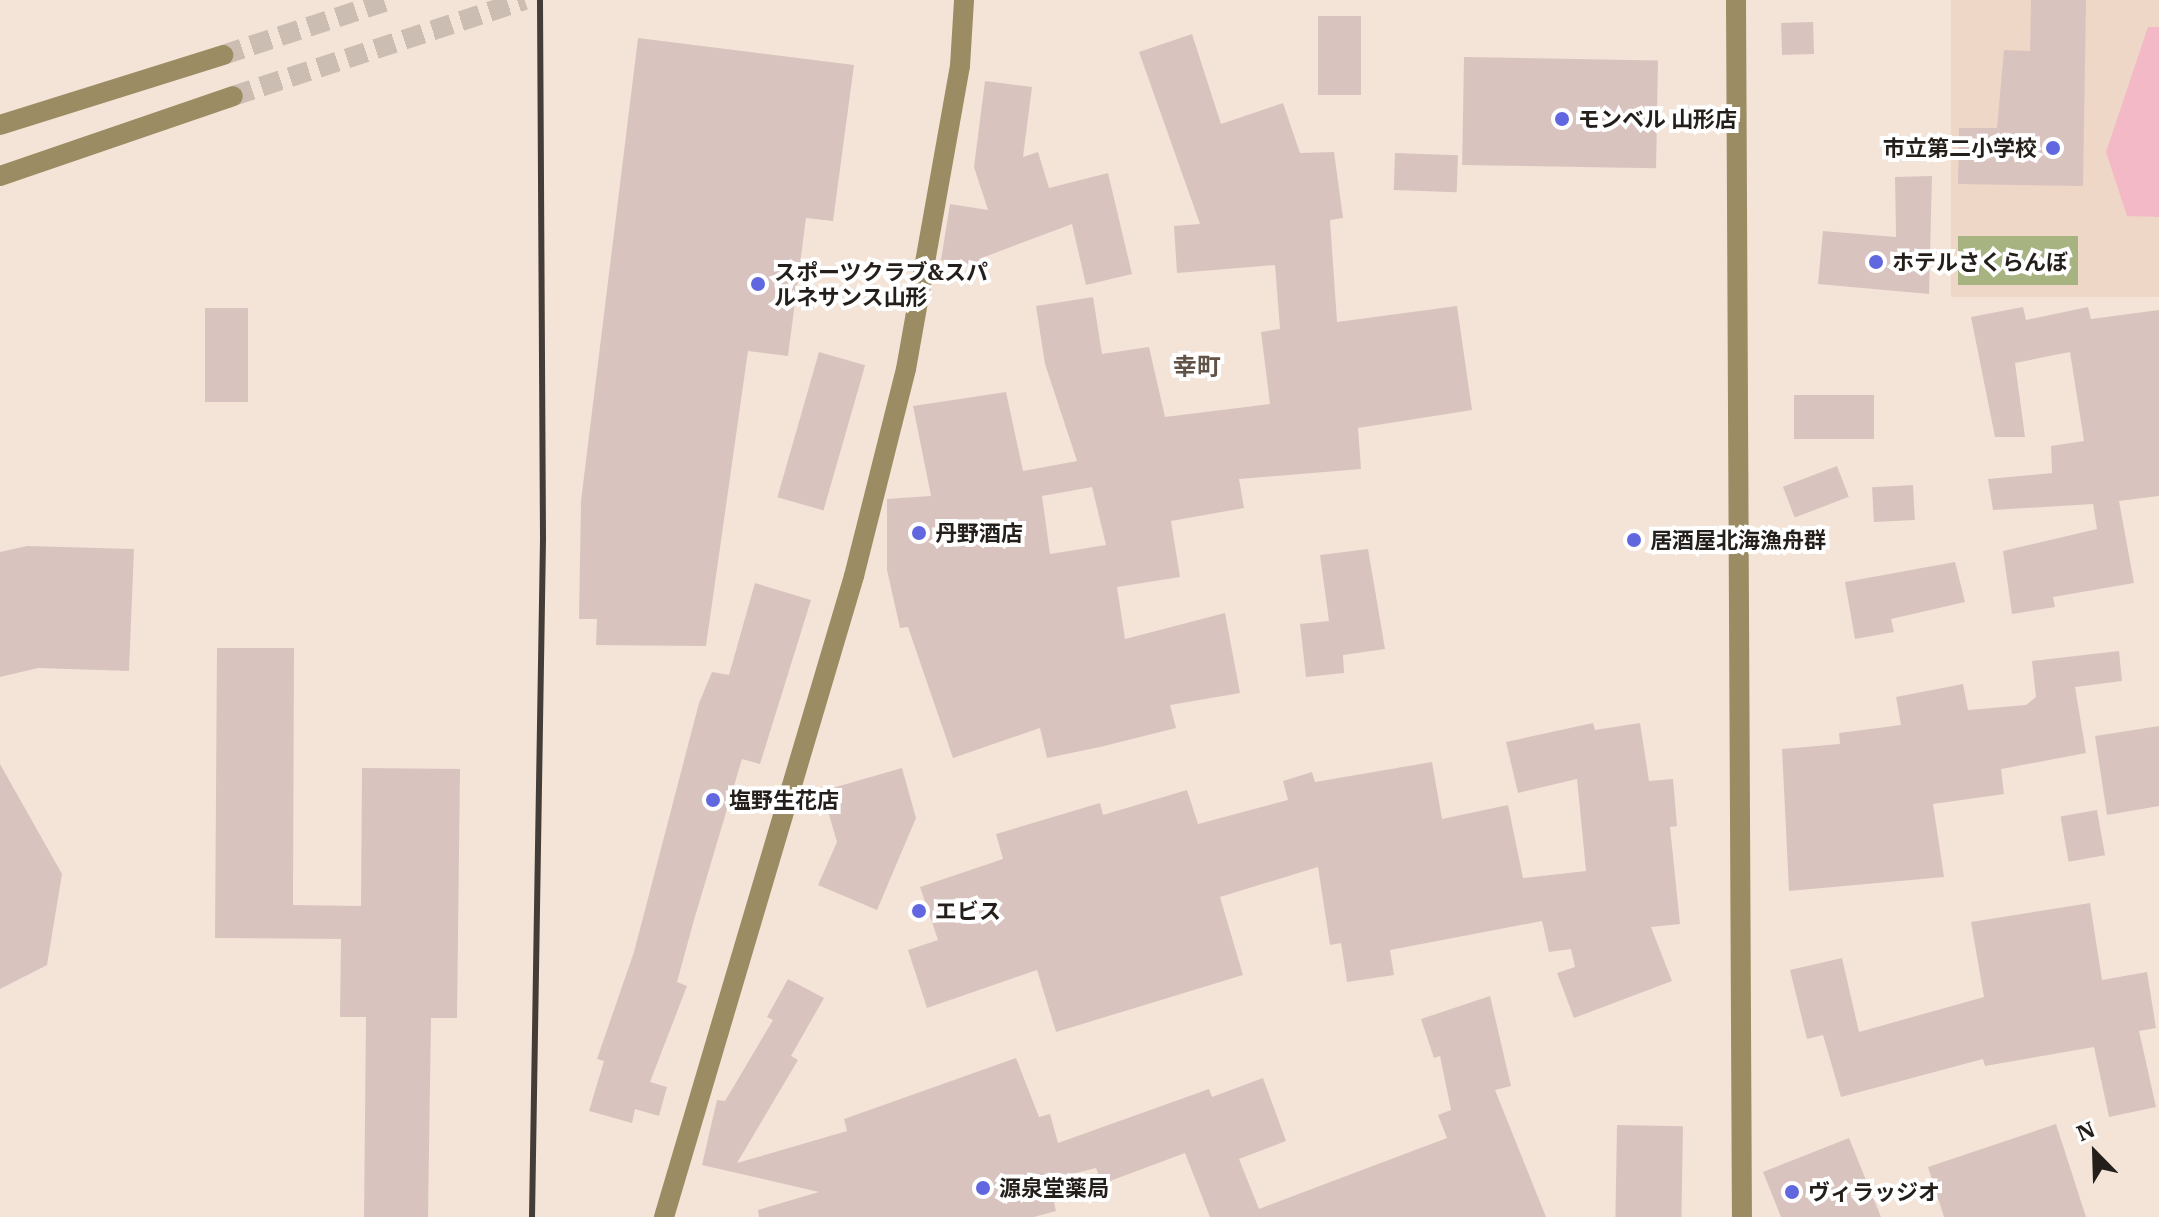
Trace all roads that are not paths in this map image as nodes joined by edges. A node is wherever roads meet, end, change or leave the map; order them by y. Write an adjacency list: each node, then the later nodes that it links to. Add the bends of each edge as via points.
1 (964, 0): 7 (street, via 960,66 906,369 854,576)
2 (1736, 0): 8 (street)
3 (223, 55): 5 (street)
4 (233, 96): 6 (street)
5 (0, 125)
6 (0, 176)
7 (664, 1217)
8 (1742, 1217)

